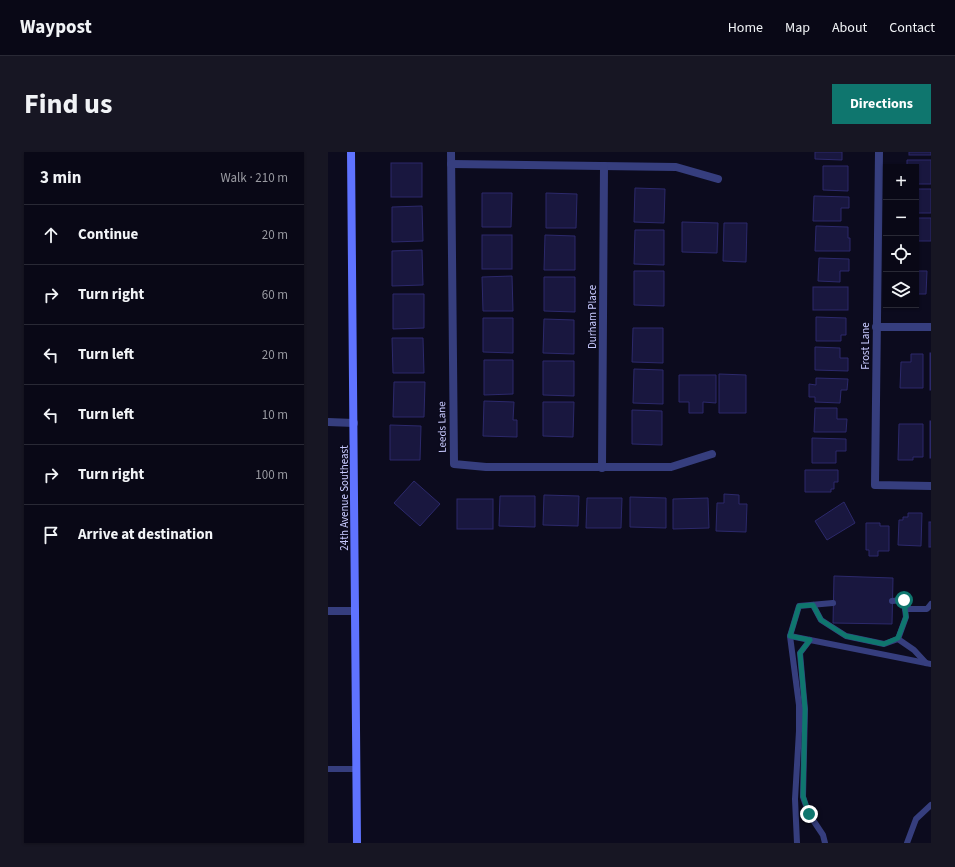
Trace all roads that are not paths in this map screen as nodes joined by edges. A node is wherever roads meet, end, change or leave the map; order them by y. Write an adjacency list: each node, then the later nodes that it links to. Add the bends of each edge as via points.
1 (351, 152): 10 (street, 24th Avenue Southeast)
2 (451, 152): 4 (street, Leeds Lane)
3 (879, 152): 7 (street, Frost Lane)
4 (451, 164): 5 (street); 12 (street, Leeds Lane, via 454,464 486,467)
5 (604, 166): 6 (street, via 676,166); 12 (street, Durham Place)
6 (718, 179)
7 (876, 327): 8 (street); 13 (street, Frost Lane, via 875,486)
8 (931, 327)
9 (328, 422): 10 (street)
10 (354, 423): 20 (street, 24th Avenue Southeast)
11 (712, 454): 12 (street, Leeds Lane, via 671,467)
12 (602, 468)
13 (931, 486)
14 (892, 600): 18 (lane, via 904,600)
15 (834, 603): 16 (lane)
16 (813, 605): 22 (lane, via 799,606); 23 (lane, via 821,620 846,636 884,644)
17 (929, 606): 18 (lane); 21 (lane)
18 (905, 609): 23 (lane, via 906,617)
19 (328, 611): 20 (street)
20 (355, 611): 27 (street, 24th Avenue Southeast)
21 (931, 614)
22 (790, 636): 24 (lane); 30 (lane, via 799,705 795,799)
23 (898, 638): 25 (lane)
24 (810, 640): 25 (lane); 31 (lane, via 800,653 805,709 803,796 809,814 823,834)
25 (928, 664)
26 (328, 769): 27 (lane)
27 (357, 769): 29 (street, 24th Avenue Southeast)
28 (931, 805): 32 (lane, via 916,819)
29 (357, 843)
30 (797, 843)
31 (825, 843)
32 (907, 843)

